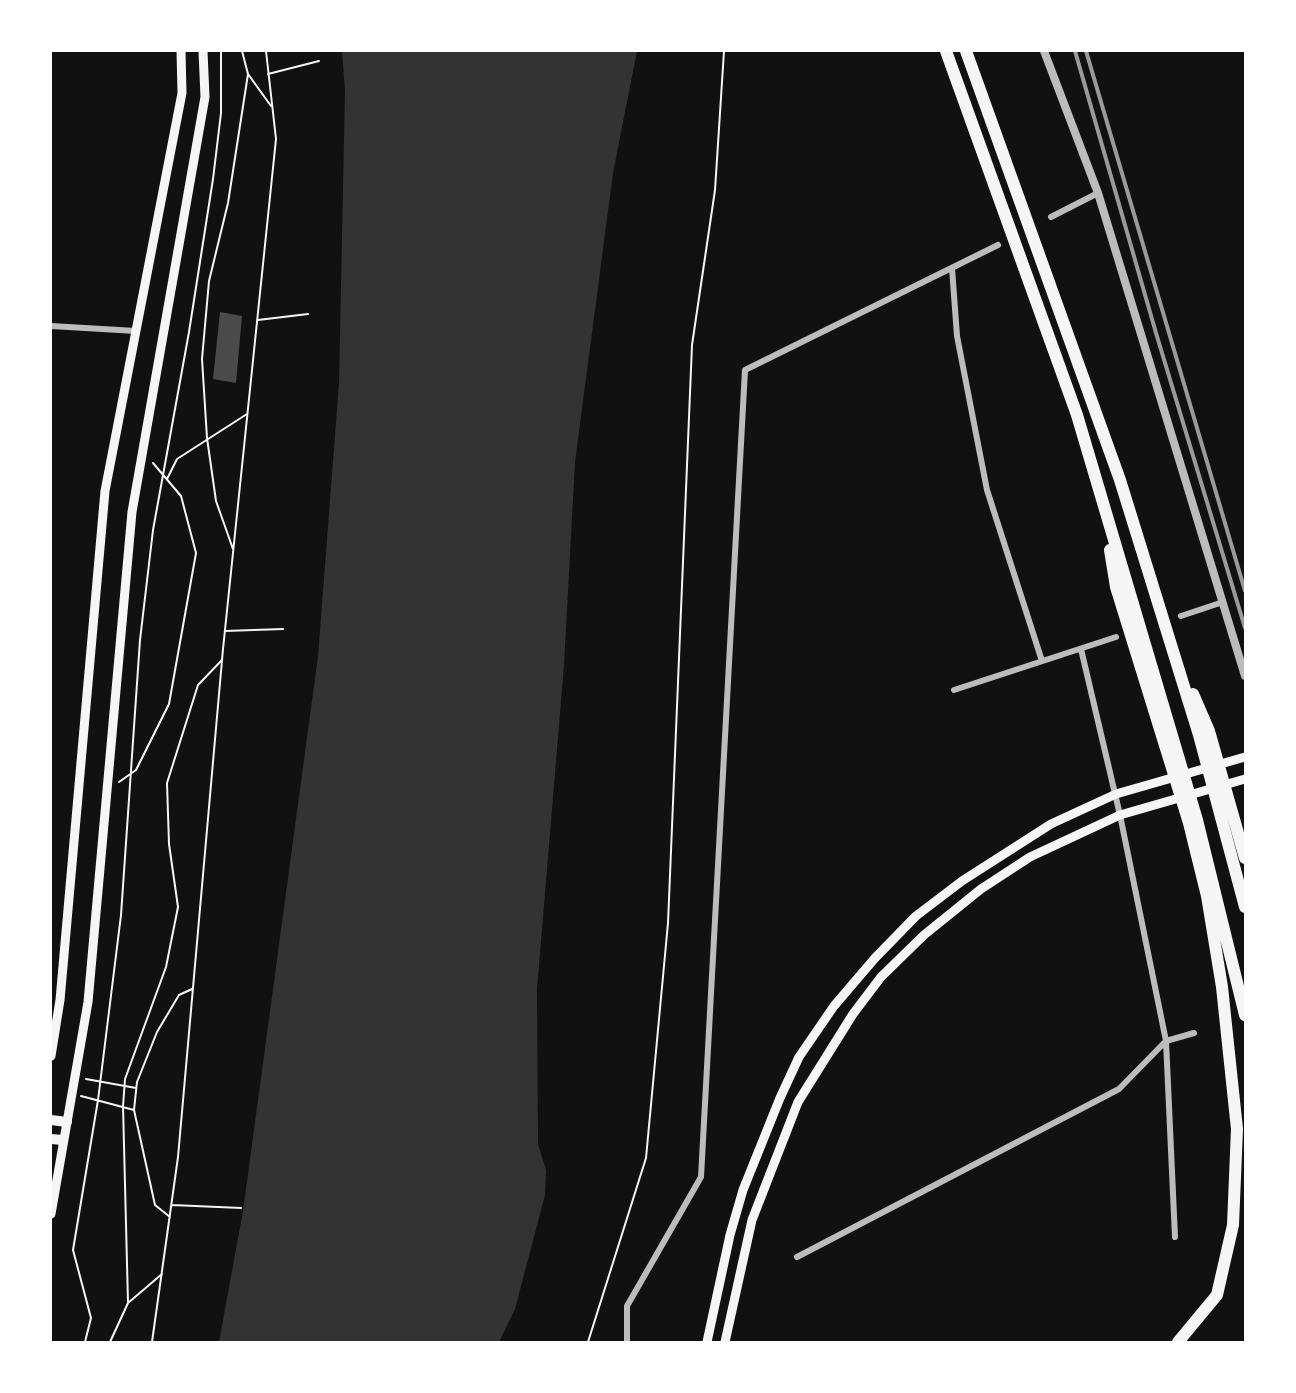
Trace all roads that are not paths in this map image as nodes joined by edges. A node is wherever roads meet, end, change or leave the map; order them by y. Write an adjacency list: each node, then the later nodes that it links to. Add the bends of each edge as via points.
1 (181, 51): 11 (main road, via 182,93)
2 (203, 51): 32 (main road, via 205,97 132,512 88,1002)
3 (946, 51): 24 (highway, via 1077,415)
4 (966, 51): 19 (highway, via 1120,480 1170,643)
5 (1044, 51): 6 (street)
6 (1098, 193): 7 (street); 12 (street)
7 (1051, 217)
8 (998, 244): 9 (street)
9 (952, 268): 16 (street, via 957,336 987,490); 38 (street, via 745,370 701,1177 627,1306)
10 (51, 326): 11 (street)
11 (136, 331): 30 (main road, via 105,491 60,1000)
12 (1222, 602): 13 (street); 17 (street)
13 (1181, 616)
14 (1116, 637): 15 (street)
15 (1081, 649): 16 (street); 22 (street)
16 (1042, 661): 18 (street)
17 (1245, 676)
18 (954, 690)
19 (1204, 733): 25 (highway); 26 (highway, via 1219,814)
20 (1245, 757): 22 (main road)
21 (1245, 779): 23 (main road)
22 (1116, 794): 23 (street); 39 (main road, via 1051,824 962,881 909,922 834,1006 799,1057 743,1190)
23 (1120, 815): 29 (street); 40 (main road, via 1030,857 981,889 924,935 874,986 827,1053 793,1113 752,1220)
24 (1193, 822): 27 (highway); 41 (highway, via 1222,987 1237,1129 1233,1225 1217,1294)
25 (1245, 858)
26 (1245, 907)
27 (1245, 1015)
28 (1194, 1033): 29 (street)
29 (1166, 1041): 36 (street); 37 (street, via 1119,1089)
30 (51, 1056)
31 (51, 1120): 32 (main road)
32 (67, 1122): 34 (main road)
33 (51, 1139): 34 (main road)
34 (63, 1140): 35 (main road)
35 (51, 1214)
36 (1175, 1237)
37 (797, 1257)
38 (627, 1342)
39 (707, 1342)
40 (725, 1342)
41 (1178, 1342)

